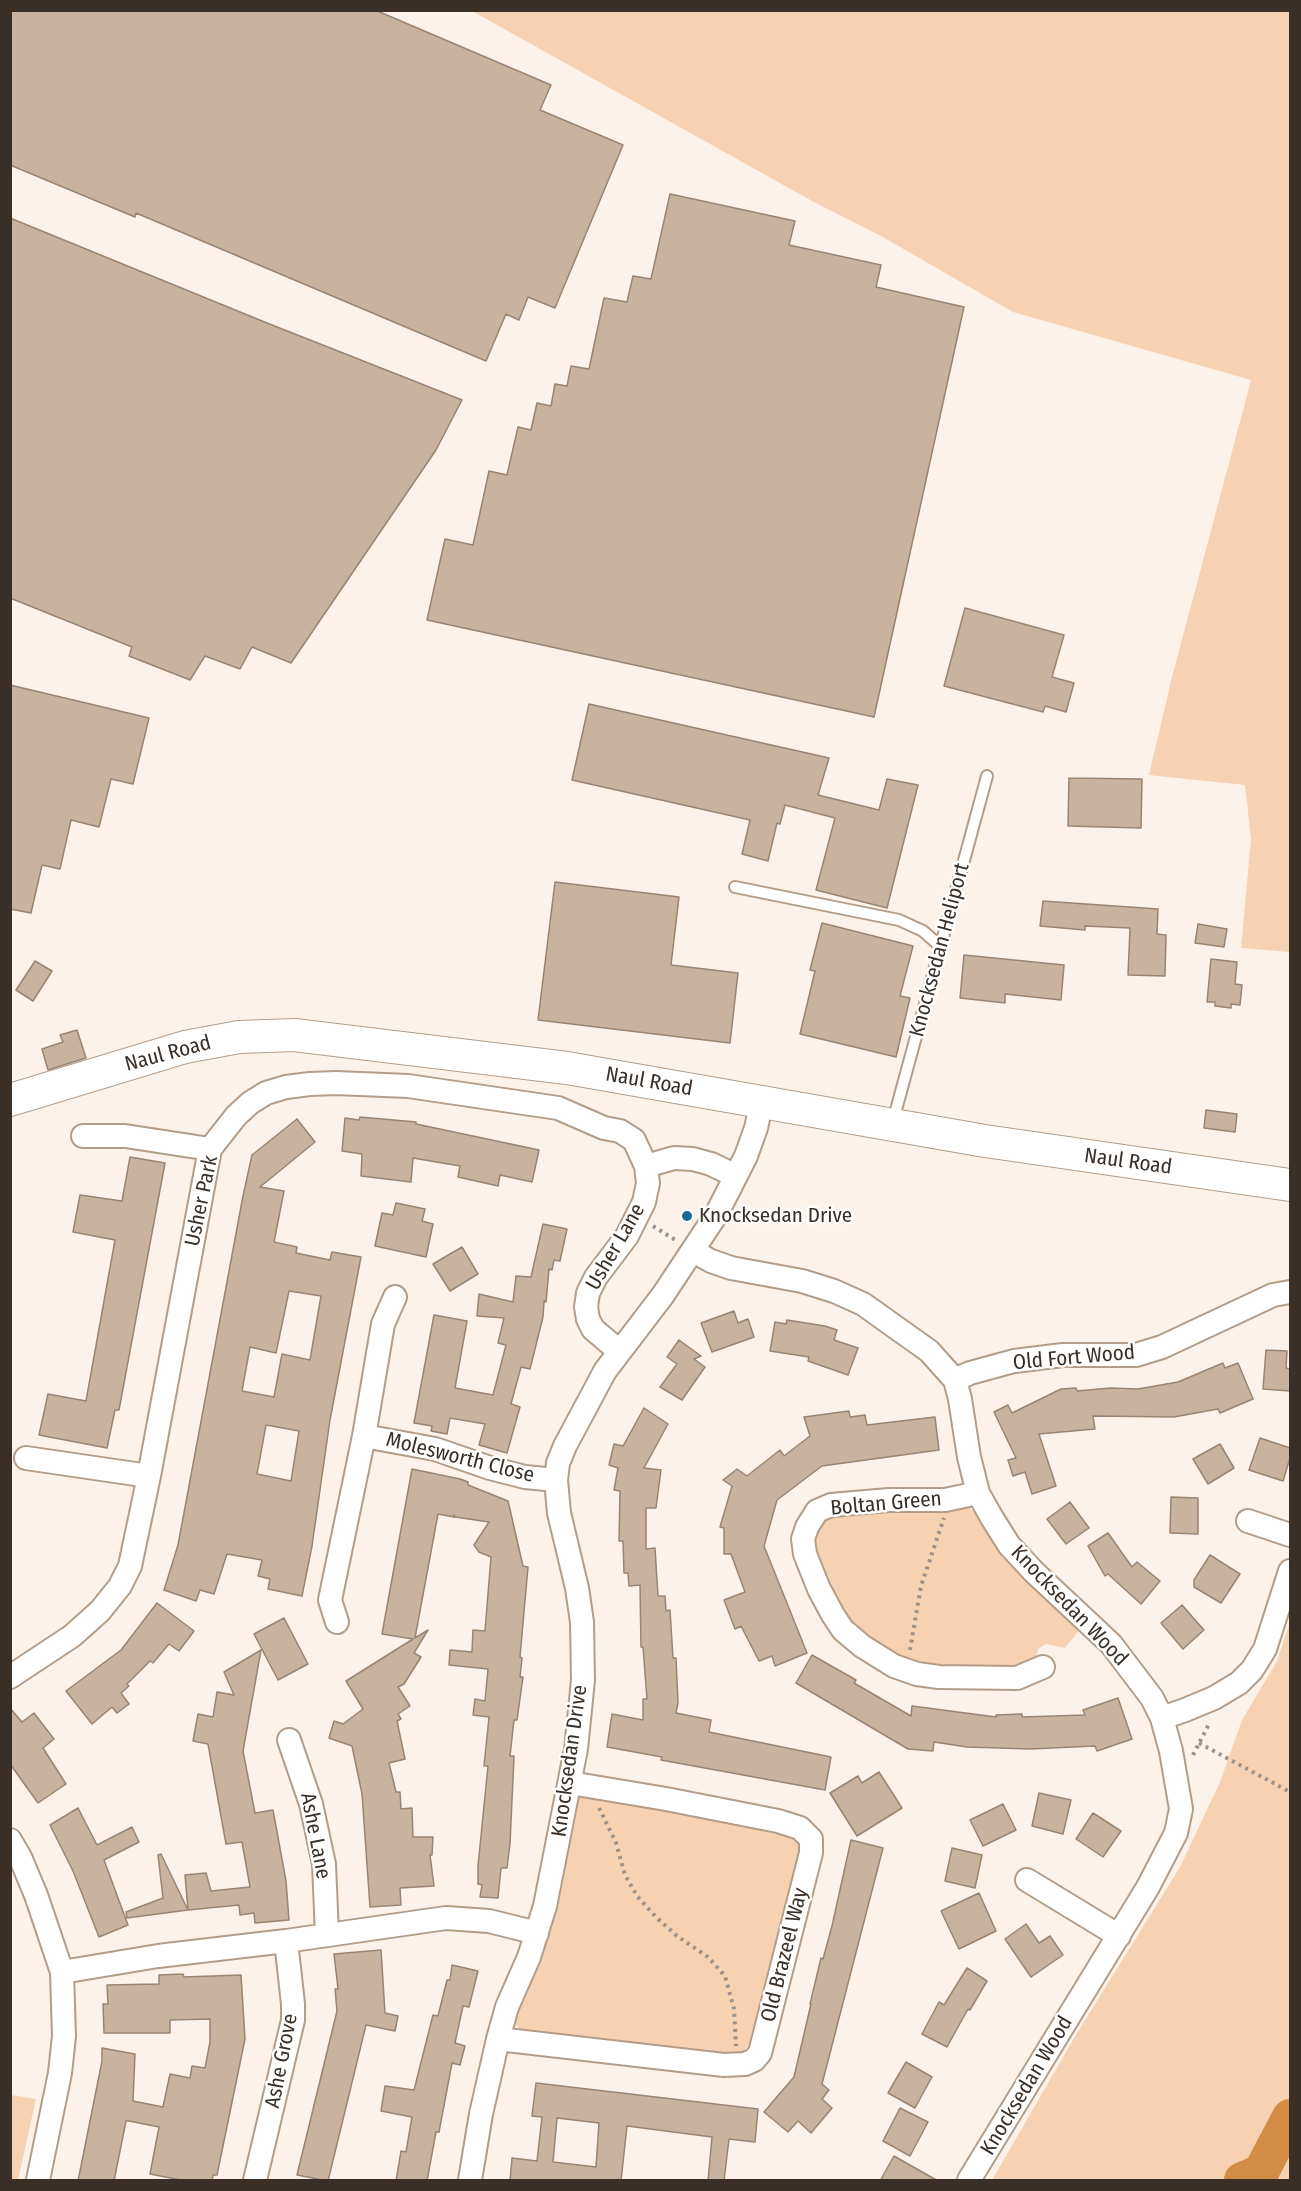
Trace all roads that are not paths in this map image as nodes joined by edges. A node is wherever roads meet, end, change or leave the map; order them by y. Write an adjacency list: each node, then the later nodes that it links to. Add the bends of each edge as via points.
1 (987, 776): 3 (lane, Knocksedan Heliport)
2 (735, 887): 3 (lane, via 899,920 923,931)
3 (941, 947): 6 (lane, Knocksedan Heliport)
4 (10, 1101): 5 (main road, Naul Road, via 185,1047 240,1037 294,1035 567,1068)
5 (762, 1101): 6 (main road, Naul Road); 10 (street, Knocksedan Drive, via 750,1147)
6 (892, 1124): 11 (main road, Naul Road)
7 (82, 1136): 8 (street, via 125,1136)
8 (210, 1149): 9 (street, Usher Park, via 236,1116 266,1093 310,1084 408,1086 558,1108 634,1140); 19 (street, Usher Park)
9 (646, 1166): 10 (street, via 674,1158 693,1159); 15 (street, Usher Lane, via 648,1183 638,1216 588,1293 586,1307 593,1329)
10 (736, 1176): 12 (street, Knocksedan Drive)
11 (1290, 1185)
12 (693, 1251): 15 (street, Knocksedan Drive); 16 (street, Knocksedan Wood, via 731,1268 802,1281 863,1304 929,1351)
13 (1290, 1292): 16 (street, Old Fort Wood, via 1273,1295 1144,1352 1063,1354 1014,1361)
14 (395, 1297): 17 (street, Molesworth Close, via 383,1324)
15 (619, 1351): 20 (street, Knocksedan Drive, via 565,1446)
16 (955, 1380): 21 (street, Knocksedan Wood)
17 (364, 1436): 20 (street, Molesworth Close, via 435,1449 525,1477); 25 (street, Molesworth Close, via 330,1600)
18 (26, 1458): 19 (street)
19 (149, 1476): 27 (street, Usher Park, via 130,1566 120,1586 72,1636)
20 (556, 1480): 30 (street, Knocksedan Drive, via 582,1623 583,1680 576,1749)
21 (978, 1493): 26 (street, Boltan Green, via 945,1500 831,1505 817,1510 807,1527 803,1539 805,1554 832,1615 843,1630 879,1659 917,1674 939,1677 1017,1678); 28 (street, Knocksedan Wood, via 1010,1545 1112,1644)
22 (1248, 1521): 23 (street)
23 (1290, 1535)
24 (1290, 1571): 28 (street, via 1265,1650 1252,1670 1228,1690)
25 (337, 1622)
26 (1043, 1667)
27 (10, 1677)
28 (1162, 1718): 35 (street, Knocksedan Wood, via 1181,1809 1176,1833)
29 (289, 1740): 34 (street, Ashe Lane, via 311,1804 324,1864)
30 (579, 1784): 33 (street, Knocksedan Drive, via 559,1841); 38 (street, Old Brazeel Way, via 778,1821 800,1828 811,1839 811,1853 760,2053 754,2060 735,2065)
31 (10, 1840): 37 (street, via 36,1894)
32 (1027, 1880): 35 (street)
33 (537, 1933): 34 (street, via 447,1918); 38 (street, Knocksedan Drive)
34 (327, 1935): 36 (street)
35 (1119, 1935): 42 (street, Knocksedan Wood)
36 (286, 1941): 37 (street); 40 (street, Ashe Grove, via 292,2020)
37 (62, 1972): 39 (street, via 64,2036 60,2073)
38 (498, 2040): 41 (street, Knocksedan Drive)
39 (38, 2181)
40 (255, 2181)
41 (470, 2181)
42 (969, 2181)

